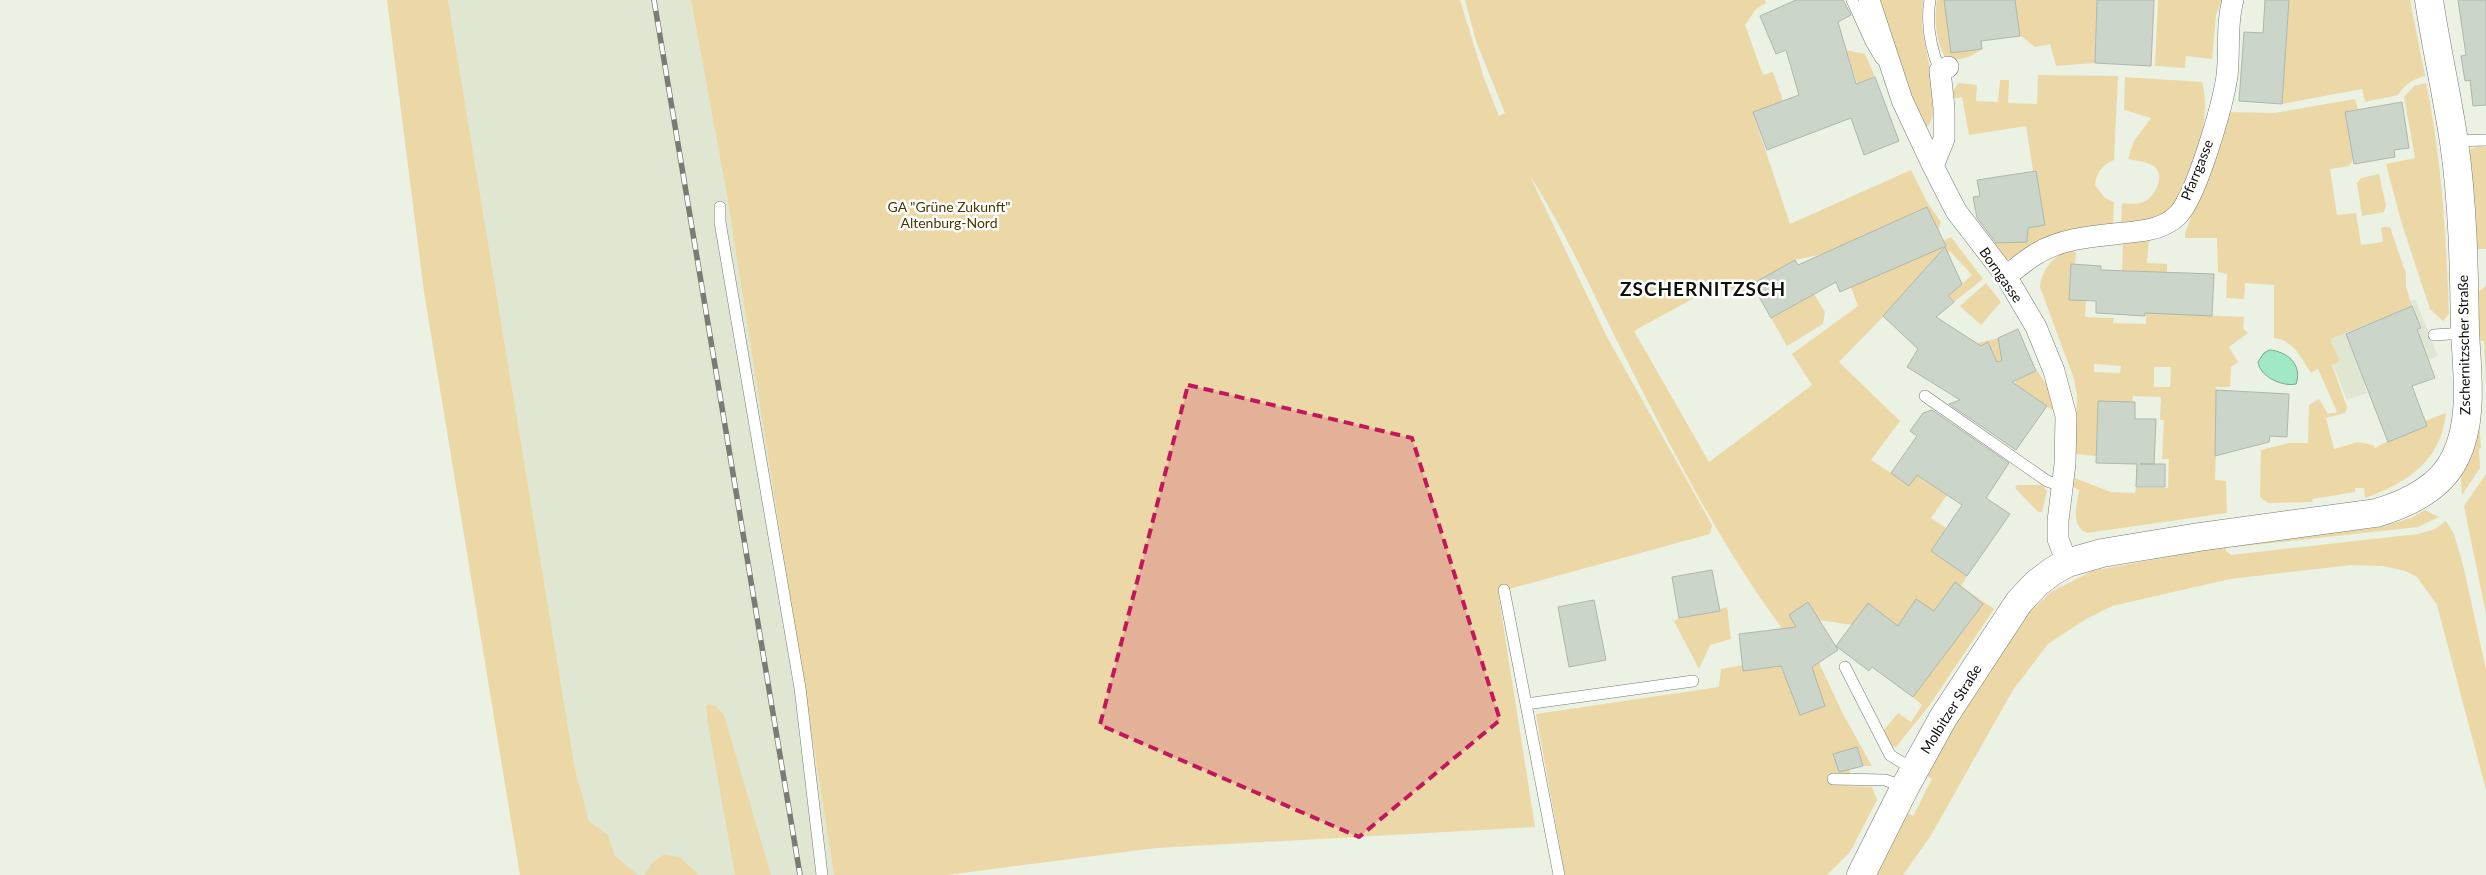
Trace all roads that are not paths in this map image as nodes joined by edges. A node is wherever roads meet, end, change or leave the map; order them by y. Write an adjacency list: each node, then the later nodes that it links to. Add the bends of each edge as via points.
1 (1852, 0): 7 (lane, via 1870,42)
2 (1930, 0): 6 (lane, via 1931,39)
3 (2233, 0): 12 (street, Pfarrgasse, via 2227,75 2221,104 2199,171 2178,214 2154,228 2058,245 2038,253)
4 (2429, 0): 9 (street, Zschernitzscher Straße)
5 (1873, 4): 7 (street, Borngasse)
6 (1944, 69): 10 (street, via 1944,139)
7 (1893, 77): 10 (street, Borngasse)
8 (2486, 140): 9 (lane)
9 (2454, 141): 13 (street, Zschernitzscher Straße)
10 (1934, 166): 12 (street, Borngasse, via 1956,211)
11 (720, 206): 24 (lane, via 720,222 800,688)
12 (2006, 276): 16 (street, Borngasse, via 2036,327 2063,398 2066,443)
13 (2466, 333): 14 (lane); 17 (street, Zschernitzscher Straße, via 2467,413 2461,444 2447,472 2419,496 2376,513 2146,545)
14 (2434, 336)
15 (1925, 396): 16 (lane, via 2047,481)
16 (2062, 486): 17 (street, Borngasse, via 2058,539)
17 (2067, 563): 22 (street, Molbitzer Straße, via 2037,583 2019,602 1943,718)
18 (1504, 590): 21 (lane)
19 (1845, 667): 22 (lane, via 1890,756)
20 (1693, 680): 21 (lane)
21 (1526, 704): 25 (lane)
22 (1909, 778): 23 (lane); 26 (street, Molbitzer Straße)
23 (1833, 779)
24 (822, 875)
25 (1559, 875)
26 (1861, 875)

